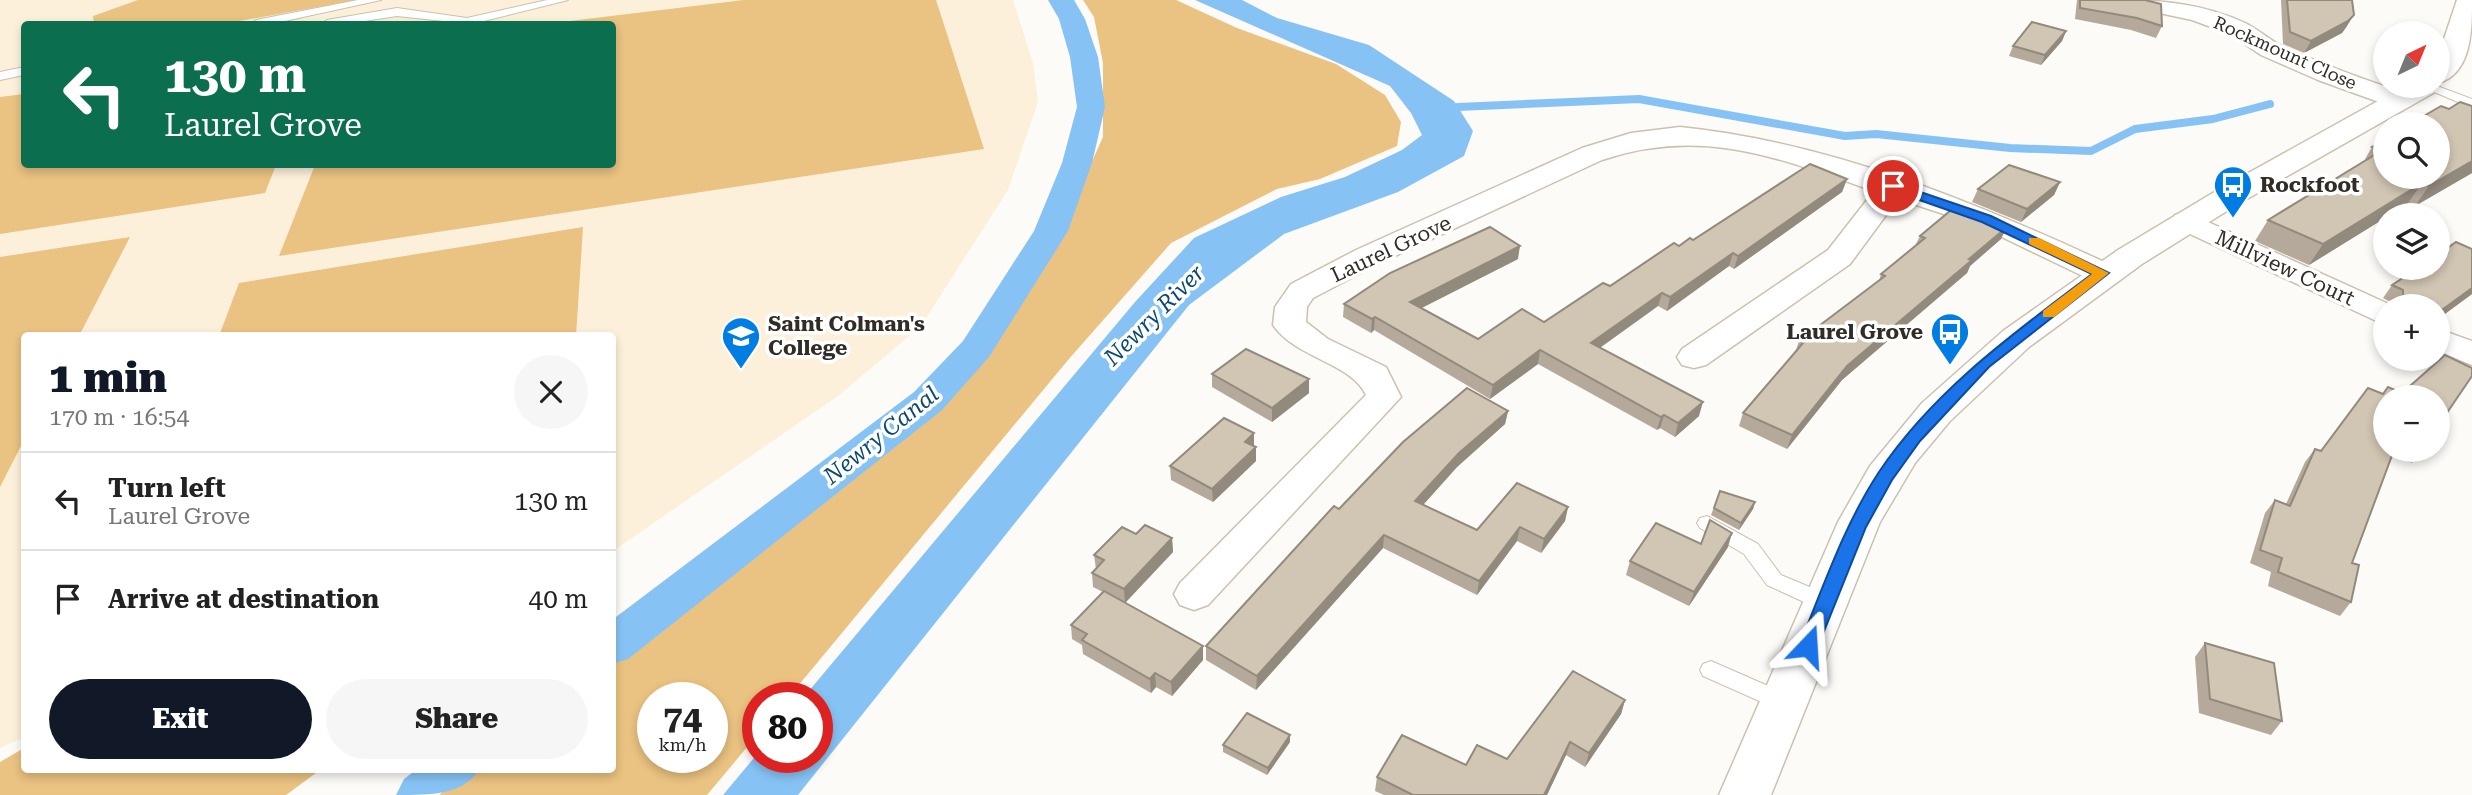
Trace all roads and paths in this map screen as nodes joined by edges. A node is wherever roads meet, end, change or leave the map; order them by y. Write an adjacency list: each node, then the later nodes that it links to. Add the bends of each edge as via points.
1 (375, 0): 5 (lane)
2 (562, 0): 10 (lane)
3 (2130, 0): 14 (street, Rockmount Close, via 2198,14 2238,29 2270,50 2327,75)
4 (2470, 0): 11 (highway)
5 (304, 15): 6 (lane); 7 (lane)
6 (273, 21)
7 (319, 21)
8 (344, 21): 9 (lane, via 397,12)
9 (460, 21)
10 (471, 21)
11 (2450, 60)
12 (21, 72): 13 (lane)
13 (0, 76)
14 (2373, 83)
15 (2405, 98): 19 (highway)
16 (2447, 98): 17 (lane)
17 (2472, 104)
18 (1893, 186): 20 (street, Laurel Grove, via 1987,219); 24 (street, via 1839,257); 26 (street, Laurel Grove, via 1792,154 1728,140 1680,135 1631,141 1592,154 1302,291 1291,307 1289,326 1316,346 1374,374 1384,397)
19 (2186, 221): 20 (highway); 21 (street, Millview Court)
20 (2102, 273): 27 (highway, via 1984,364 1914,437 1885,477)
21 (2373, 309)
22 (2450, 345): 23 (street)
23 (2472, 354)
24 (1694, 357)
25 (1706, 523): 27 (lane, via 1751,549 1774,580)
26 (1194, 594)
27 (1824, 602): 29 (highway)
28 (1711, 670): 29 (lane)
29 (1786, 704): 30 (highway)
30 (1745, 795)

